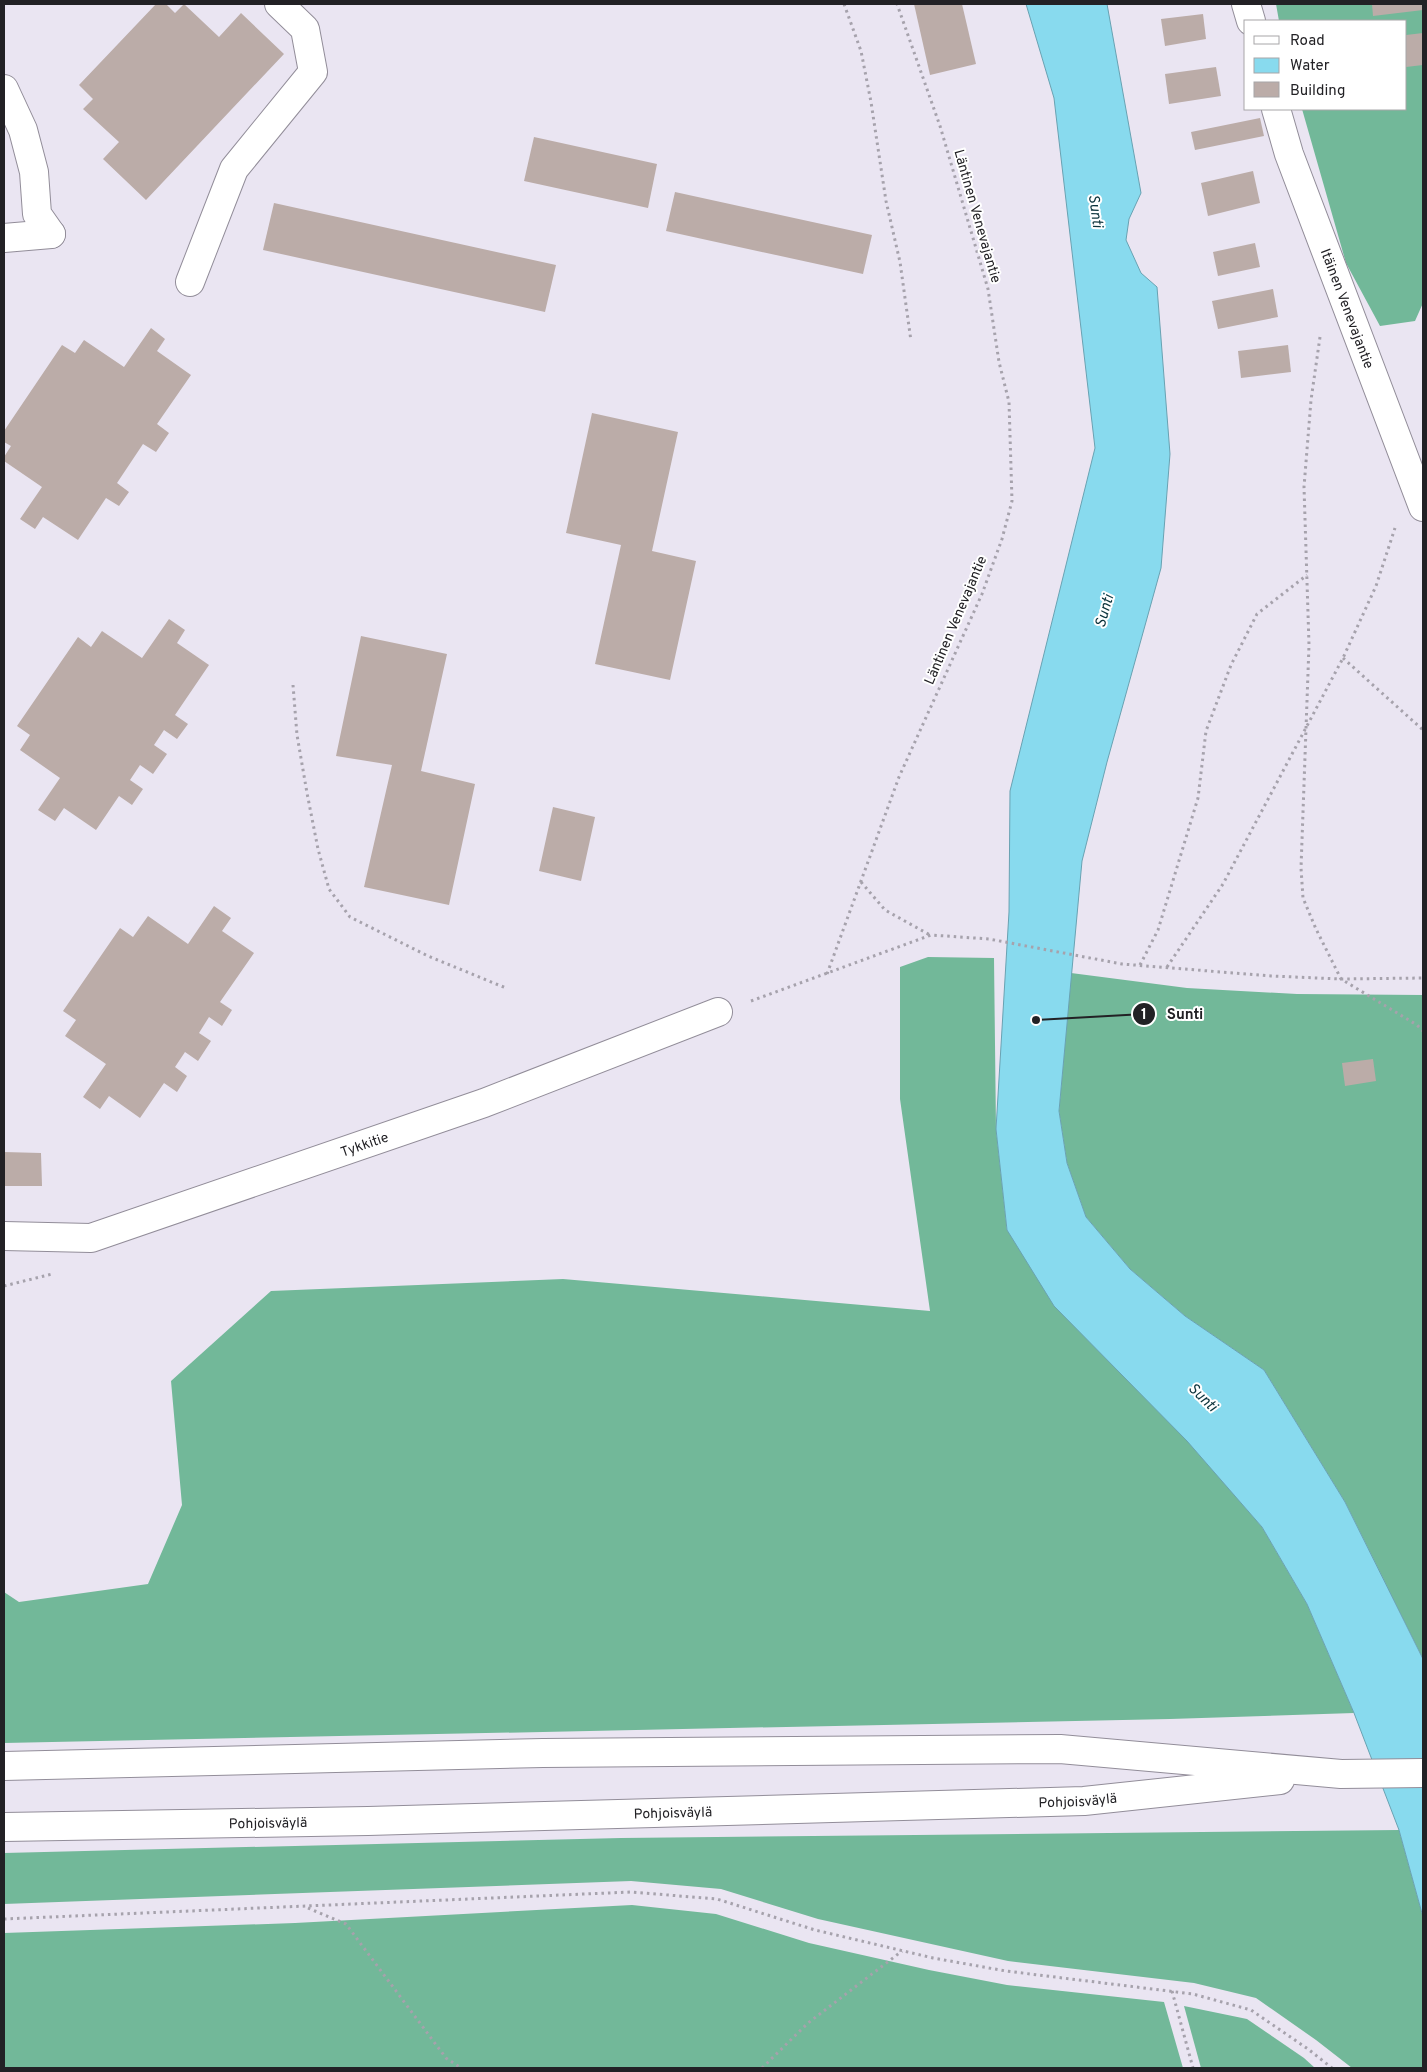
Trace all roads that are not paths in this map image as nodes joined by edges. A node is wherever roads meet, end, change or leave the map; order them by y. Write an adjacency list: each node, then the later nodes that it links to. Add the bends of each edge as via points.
1 (279, 4): 7 (main road, via 305,29 313,72 234,169)
2 (1246, 4): 3 (main road)
3 (1251, 20)
4 (4, 88): 6 (main road, via 23,130 34,172 37,214 51,234)
5 (1276, 110): 8 (main road, Itäinen Venevajantie, via 1288,154)
6 (4, 238)
7 (190, 282)
8 (1423, 507)
9 (718, 1012): 10 (main road, Tykkitie, via 484,1103 91,1238)
10 (4, 1236)
11 (4, 1766): 13 (main road, Pohjoisväylä, via 544,1753 1060,1749)
12 (1423, 1773): 13 (main road, Pohjoisväylä)
13 (1341, 1774): 14 (main road, Pohjoisväylä, via 1084,1801 368,1821)
14 (4, 1827)

